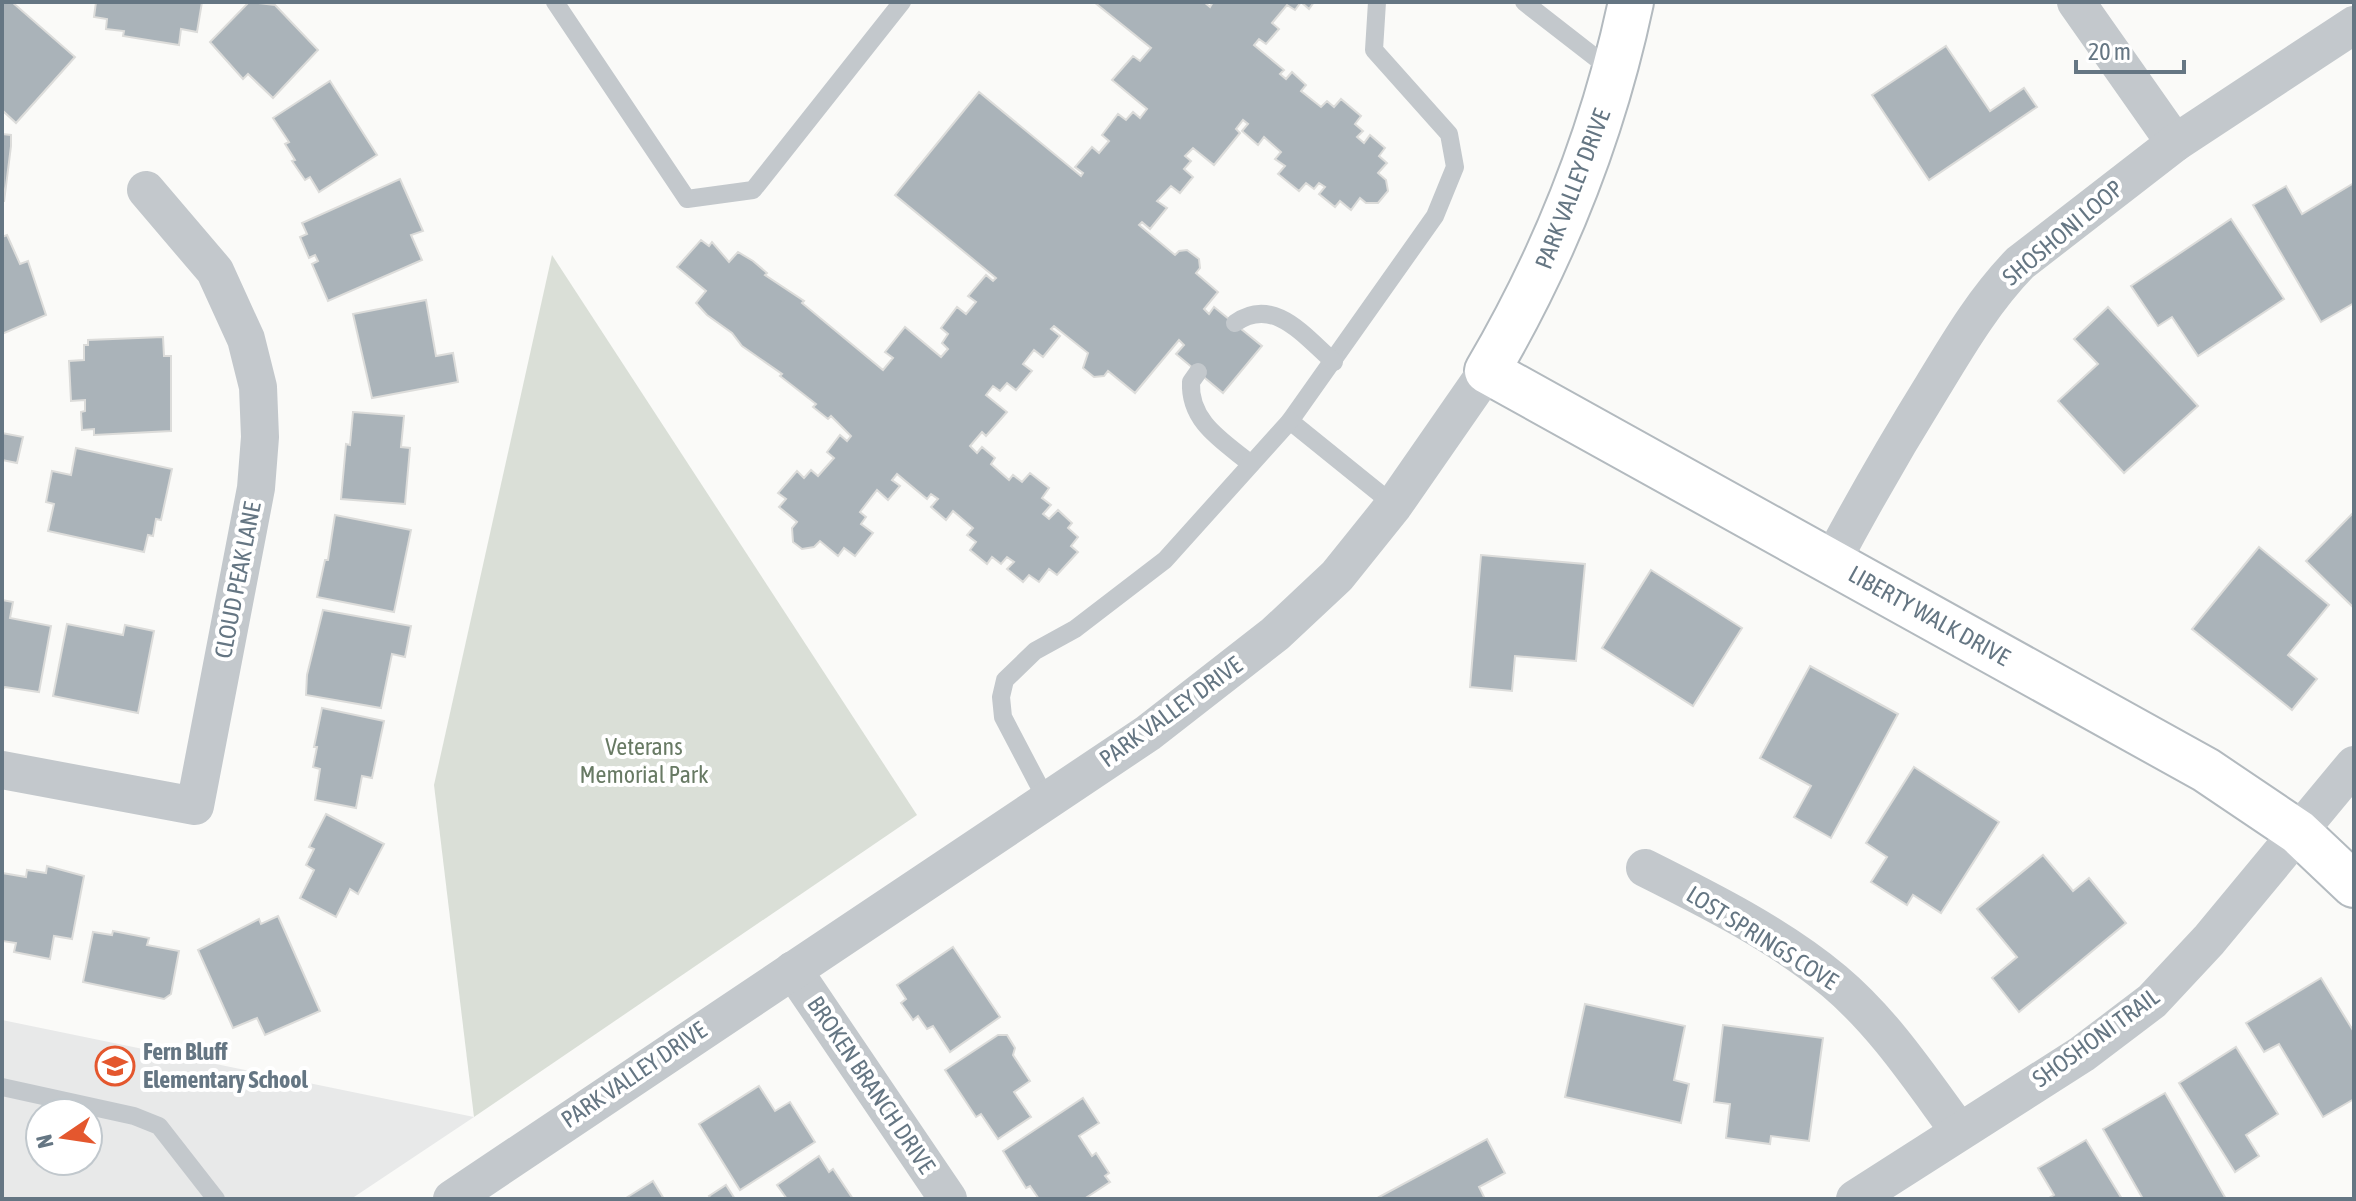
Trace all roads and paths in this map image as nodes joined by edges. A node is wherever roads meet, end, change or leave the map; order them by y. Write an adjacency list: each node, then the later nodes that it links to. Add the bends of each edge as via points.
1 (555, 2): 2 (lane, via 687,199 753,190)
2 (902, 2)
3 (1377, 2): 12 (lane, via 1374,50 1449,134 1455,167 1435,216)
4 (1524, 2): 8 (lane)
5 (1631, 2): 8 (street, PARK VALLEY DRIVE)
6 (2076, 2): 9 (street)
7 (2354, 25): 9 (street, SHOSHONI LOOP)
8 (1616, 74): 13 (street, PARK VALLEY DRIVE, via 1577,192 1529,299)
9 (2175, 143): 18 (street, SHOSHONI LOOP, via 2043,243 1999,284 1880,471)
10 (146, 190): 20 (street, CLOUD PEAK LANE, via 215,271 246,339 258,387 256,488 195,806)
11 (1235, 323): 12 (lane, via 1253,313 1275,313)
12 (1334, 362): 15 (lane)
13 (1487, 371): 17 (street, PARK VALLEY DRIVE); 18 (street, LIBERTY WALK DRIVE)
14 (1198, 372): 16 (lane, via 1191,382 1195,412)
15 (1290, 421): 16 (lane); 17 (lane)
16 (1251, 464): 21 (lane, via 1165,560 1075,629 1035,651 1005,680 1003,717)
17 (1394, 505): 21 (street, PARK VALLEY DRIVE, via 1337,576 1275,634 1148,733)
18 (1832, 561): 22 (street, LIBERTY WALK DRIVE, via 2206,770)
19 (2354, 765): 22 (street)
20 (2, 770)
21 (1047, 801): 25 (street, PARK VALLEY DRIVE)
22 (2298, 832): 24 (street, LIBERTY WALK DRIVE); 27 (street, SHOSHONI TRAIL, via 2152,1001 2082,1054)
23 (1645, 868): 27 (street, LOST SPRINGS COVE, via 1833,980 1887,1034)
24 (2354, 885)
25 (793, 970): 29 (street, PARK VALLEY DRIVE); 30 (street, BROKEN BRANCH DRIVE)
26 (2, 1087): 28 (lane, via 159,1126)
27 (1959, 1131): 31 (street, SHOSHONI TRAIL)
28 (216, 1199)
29 (452, 1199)
30 (948, 1199)
31 (1855, 1199)

